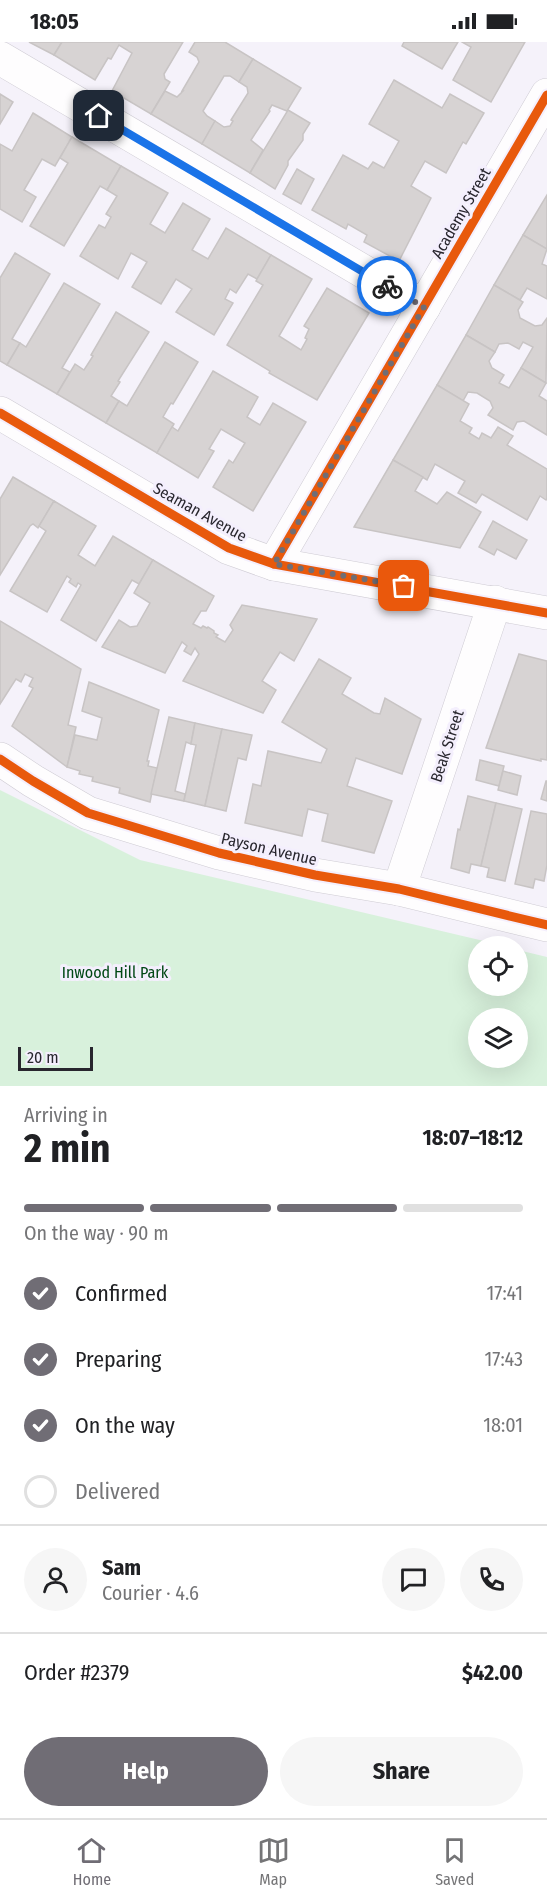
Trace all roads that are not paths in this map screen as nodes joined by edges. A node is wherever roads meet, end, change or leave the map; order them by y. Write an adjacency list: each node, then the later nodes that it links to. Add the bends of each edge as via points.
1 (0, 58): 3 (street)
2 (547, 95): 3 (street, Academy Street)
3 (424, 307): 5 (street, Academy Street)
4 (0, 413): 5 (street, Seaman Avenue, via 229,548)
5 (274, 564): 6 (street, Seaman Avenue)
6 (495, 602): 7 (street, Seaman Avenue); 9 (street, Beak Street)
7 (547, 613)
8 (0, 759): 9 (street, Payson Avenue, via 88,813 219,853)
9 (399, 889): 10 (street, Payson Avenue)
10 (547, 925)

